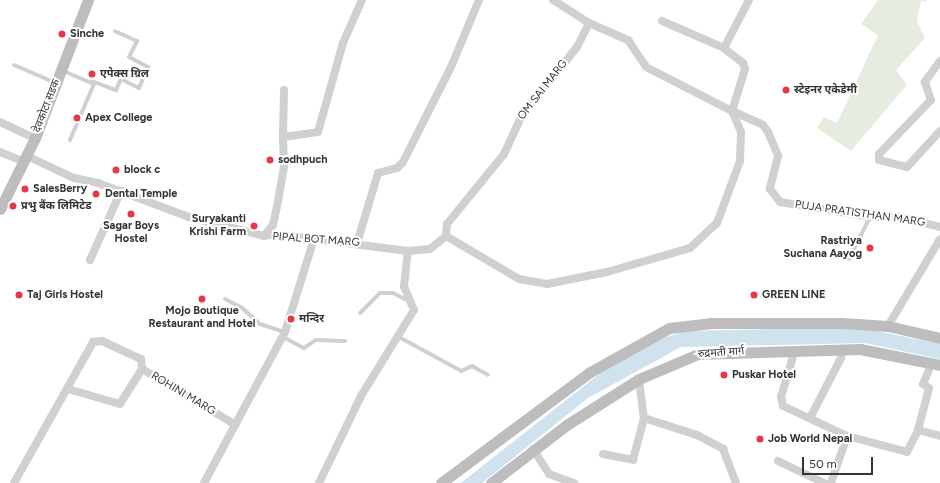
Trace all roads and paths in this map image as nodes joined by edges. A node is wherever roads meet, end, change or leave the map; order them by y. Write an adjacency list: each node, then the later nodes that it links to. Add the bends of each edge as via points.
1 (88, 0): 12 (street, देवकोटा सडक)
2 (362, 0): 19 (street, via 343,43 318,132)
3 (479, 0): 32 (street, via 450,67 403,162 397,168 378,173)
4 (749, 0): 9 (street)
5 (558, 2): 7 (street, PUJA PRATISTHAN MARG)
6 (662, 21): 9 (street)
7 (588, 23): 16 (street, PUJA PRATISTHAN MARG, via 628,40 646,67); 29 (street, OM SAI MARG, via 576,47 522,116 504,154 447,224)
8 (115, 31): 13 (lane, via 137,41 129,58 148,67 139,88 120,79 116,90)
9 (724, 48): 16 (street, via 743,63 745,69)
10 (940, 61): 18 (street, via 925,82 930,100 879,154 879,160 907,167)
11 (14, 65): 14 (lane)
12 (61, 70): 13 (lane); 14 (street, देवकोटा सडक)
13 (92, 81): 21 (lane, via 94,88)
14 (56, 83): 20 (street, देवकोटा सडक)
15 (284, 90): 19 (street)
16 (732, 111): 26 (street, PUJA PRATISTHAN MARG, via 763,125 775,144 778,156 770,179 773,197 799,207); 29 (street, via 741,132 740,161 717,223 690,248 607,272 547,284 519,279)
17 (0, 122): 20 (street)
18 (940, 131)
19 (283, 136): 28 (street, via 284,167 278,201 273,225)
20 (35, 138): 23 (street, देवकोटा सडक)
21 (70, 140)
22 (0, 152): 23 (street, PIPAL BOT MARG)
23 (26, 159): 24 (street, PIPAL BOT MARG, via 74,178); 25 (street, देवकोटा सडक)
24 (121, 191): 28 (street, PIPAL BOT MARG, via 189,217); 35 (street)
25 (0, 209)
26 (871, 217): 27 (street, PUJA PRATISTHAN MARG, via 900,217); 34 (lane)
27 (940, 227)
28 (264, 236): 31 (street, PIPAL BOT MARG, via 275,234)
29 (446, 236): 33 (street, PIPAL BOT MARG, via 430,249)
30 (940, 239): 39 (street)
31 (313, 242): 32 (street, PIPAL BOT MARG); 40 (street)
32 (357, 243): 33 (street, PIPAL BOT MARG)
33 (408, 251): 37 (street, via 404,287)
34 (849, 259)
35 (90, 260)
36 (224, 299): 40 (lane, via 241,307 260,324)
37 (412, 303): 38 (lane, via 393,294 380,293); 41 (street, via 414,310)
38 (360, 313)
39 (888, 326): 42 (street); 63 (street, via 712,323 670,328 590,372)
40 (284, 335): 43 (lane, via 304,348 316,340); 53 (street)
41 (399, 336): 48 (lane, via 461,371 472,366); 62 (street, via 361,396)
42 (940, 338)
43 (345, 341)
44 (841, 349): 45 (street, रुद्रमती मार्ग); 46 (street, रुद्रमती मार्ग, via 884,352); 52 (street, via 841,358)
45 (795, 350): 49 (street, रुद्रमती मार्ग, via 698,354 663,366); 52 (street, via 780,403)
46 (936, 364): 54 (street, via 923,384 929,388)
47 (142, 369): 50 (street, ROHINI MARG, via 120,404); 50 (street, via 138,355 98,341 90,347); 53 (street, ROHINI MARG)
48 (488, 375)
49 (639, 379): 51 (street, via 643,390); 57 (street, रुद्रमती मार्ग)
50 (68, 389): 60 (street)
51 (644, 418): 58 (street, via 633,460); 66 (street, via 697,435 723,450)
52 (810, 418): 55 (street)
53 (236, 425): 61 (street)
54 (918, 430): 55 (street, via 907,452); 56 (street)
55 (847, 436): 68 (street)
56 (940, 436)
57 (533, 449): 64 (street, रुद्रमती मार्ग); 65 (street, via 548,474)
58 (603, 454)
59 (778, 461): 67 (street)
60 (14, 483)
61 (204, 483)
62 (319, 483)
63 (441, 483)
64 (491, 483)
65 (574, 483)
66 (736, 483)
67 (824, 483)
68 (831, 483)

